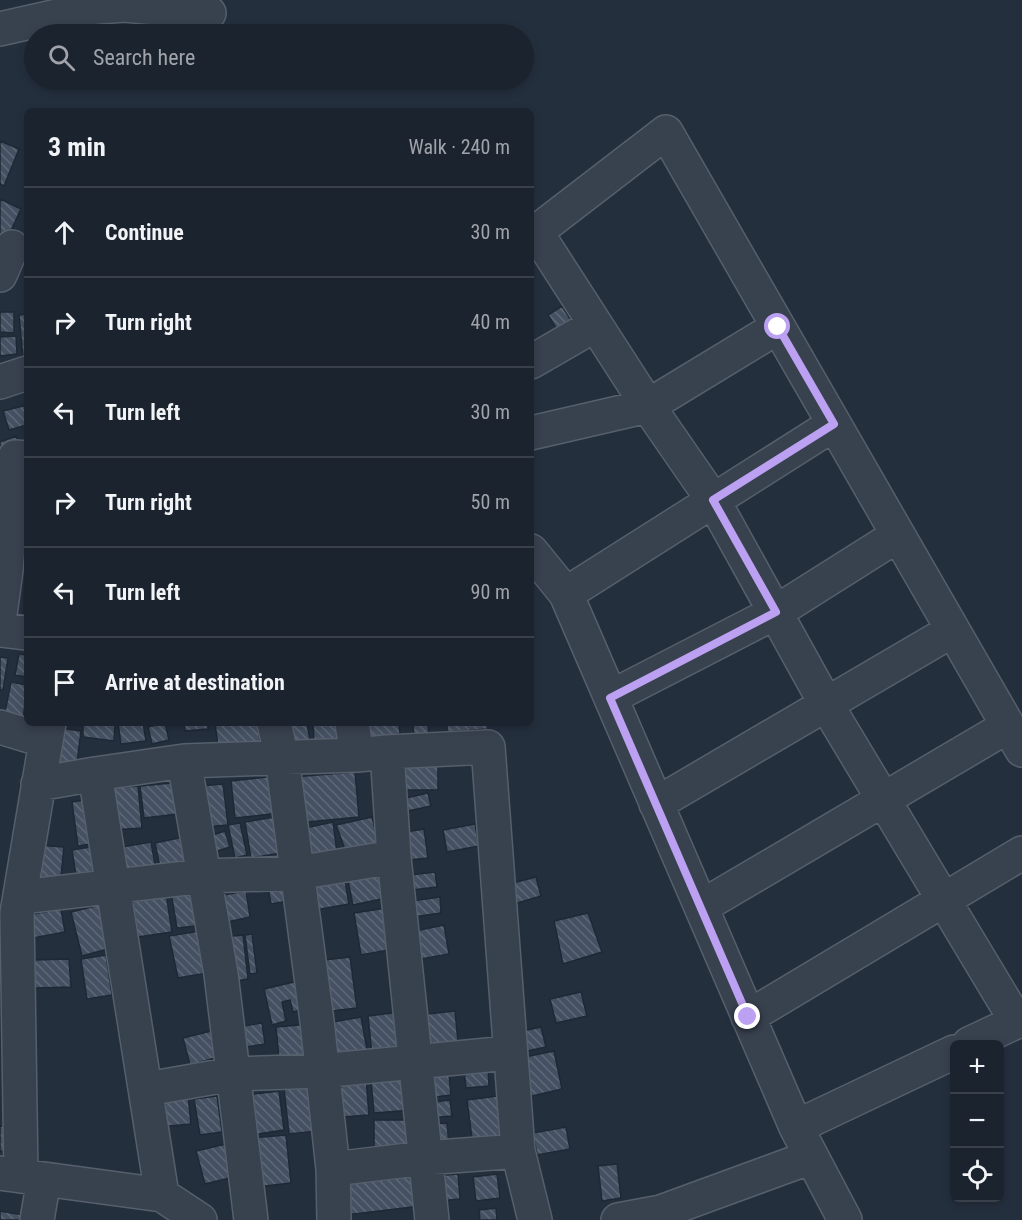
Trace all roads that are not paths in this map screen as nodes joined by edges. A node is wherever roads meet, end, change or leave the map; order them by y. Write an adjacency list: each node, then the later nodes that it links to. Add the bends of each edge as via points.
1 (209, 13): 2 (street, via 124,5 72,12)
2 (0, 29)
3 (534, 232): 6 (street, via 666,132)
4 (534, 234): 5 (street)
5 (595, 325): 7 (street); 8 (street)
6 (778, 327): 8 (street); 9 (street)
7 (534, 360)
8 (648, 406): 10 (street); 12 (street)
9 (834, 424): 12 (street); 13 (street)
10 (534, 432)
11 (24, 458): 15 (street, via 15,457)
12 (713, 500): 16 (street); 17 (street)
13 (898, 535): 17 (street); 20 (street)
14 (534, 555): 16 (street)
15 (17, 570): 18 (street)
16 (566, 594): 22 (street)
17 (776, 612): 22 (street); 23 (street)
18 (0, 614)
19 (0, 630): 21 (street)
20 (953, 630): 23 (street); 28 (street)
21 (24, 633)
22 (610, 698): 35 (street)
23 (826, 704): 34 (street); 35 (street)
24 (275, 726): 30 (street)
25 (354, 726): 29 (street)
26 (0, 727): 27 (street)
27 (47, 732): 33 (street)
28 (1015, 738): 34 (street)
29 (372, 753): 30 (street); 37 (street); 47 (street, via 488,747)
30 (282, 758): 31 (street); 38 (street)
31 (184, 761): 32 (street); 39 (street)
32 (95, 774): 33 (street); 40 (street)
33 (38, 784): 41 (street)
34 (884, 800): 42 (street); 43 (street)
35 (656, 804): 43 (street)
36 (1022, 853): 42 (street)
37 (394, 857): 38 (street); 49 (street)
38 (297, 873): 39 (street); 50 (street)
39 (204, 876): 40 (street); 51 (street)
40 (112, 886): 41 (street); 52 (street)
41 (21, 897): 58 (street, via 17,913)
42 (944, 900): 44 (street); 45 (street)
43 (700, 907): 44 (street)
44 (748, 1017): 53 (street)
45 (1019, 1021): 46 (street)
46 (978, 1040)
47 (509, 1053): 49 (street); 54 (street)
48 (950, 1054): 53 (street)
49 (415, 1063): 50 (street); 56 (street)
50 (320, 1071): 51 (street); 57 (street)
51 (233, 1074): 52 (street); 63 (street)
52 (147, 1089): 59 (street)
53 (795, 1127): 55 (street)
54 (518, 1151): 56 (street); 66 (street)
55 (811, 1157): 60 (street); 67 (street)
56 (425, 1158): 57 (street); 65 (street)
57 (333, 1169): 64 (street)
58 (22, 1176): 59 (street); 61 (street)
59 (144, 1203): 62 (street)
60 (634, 1219)
61 (37, 1220)
62 (200, 1220)
63 (251, 1220)
64 (334, 1220)
65 (432, 1220)
66 (535, 1220)
67 (845, 1220)

